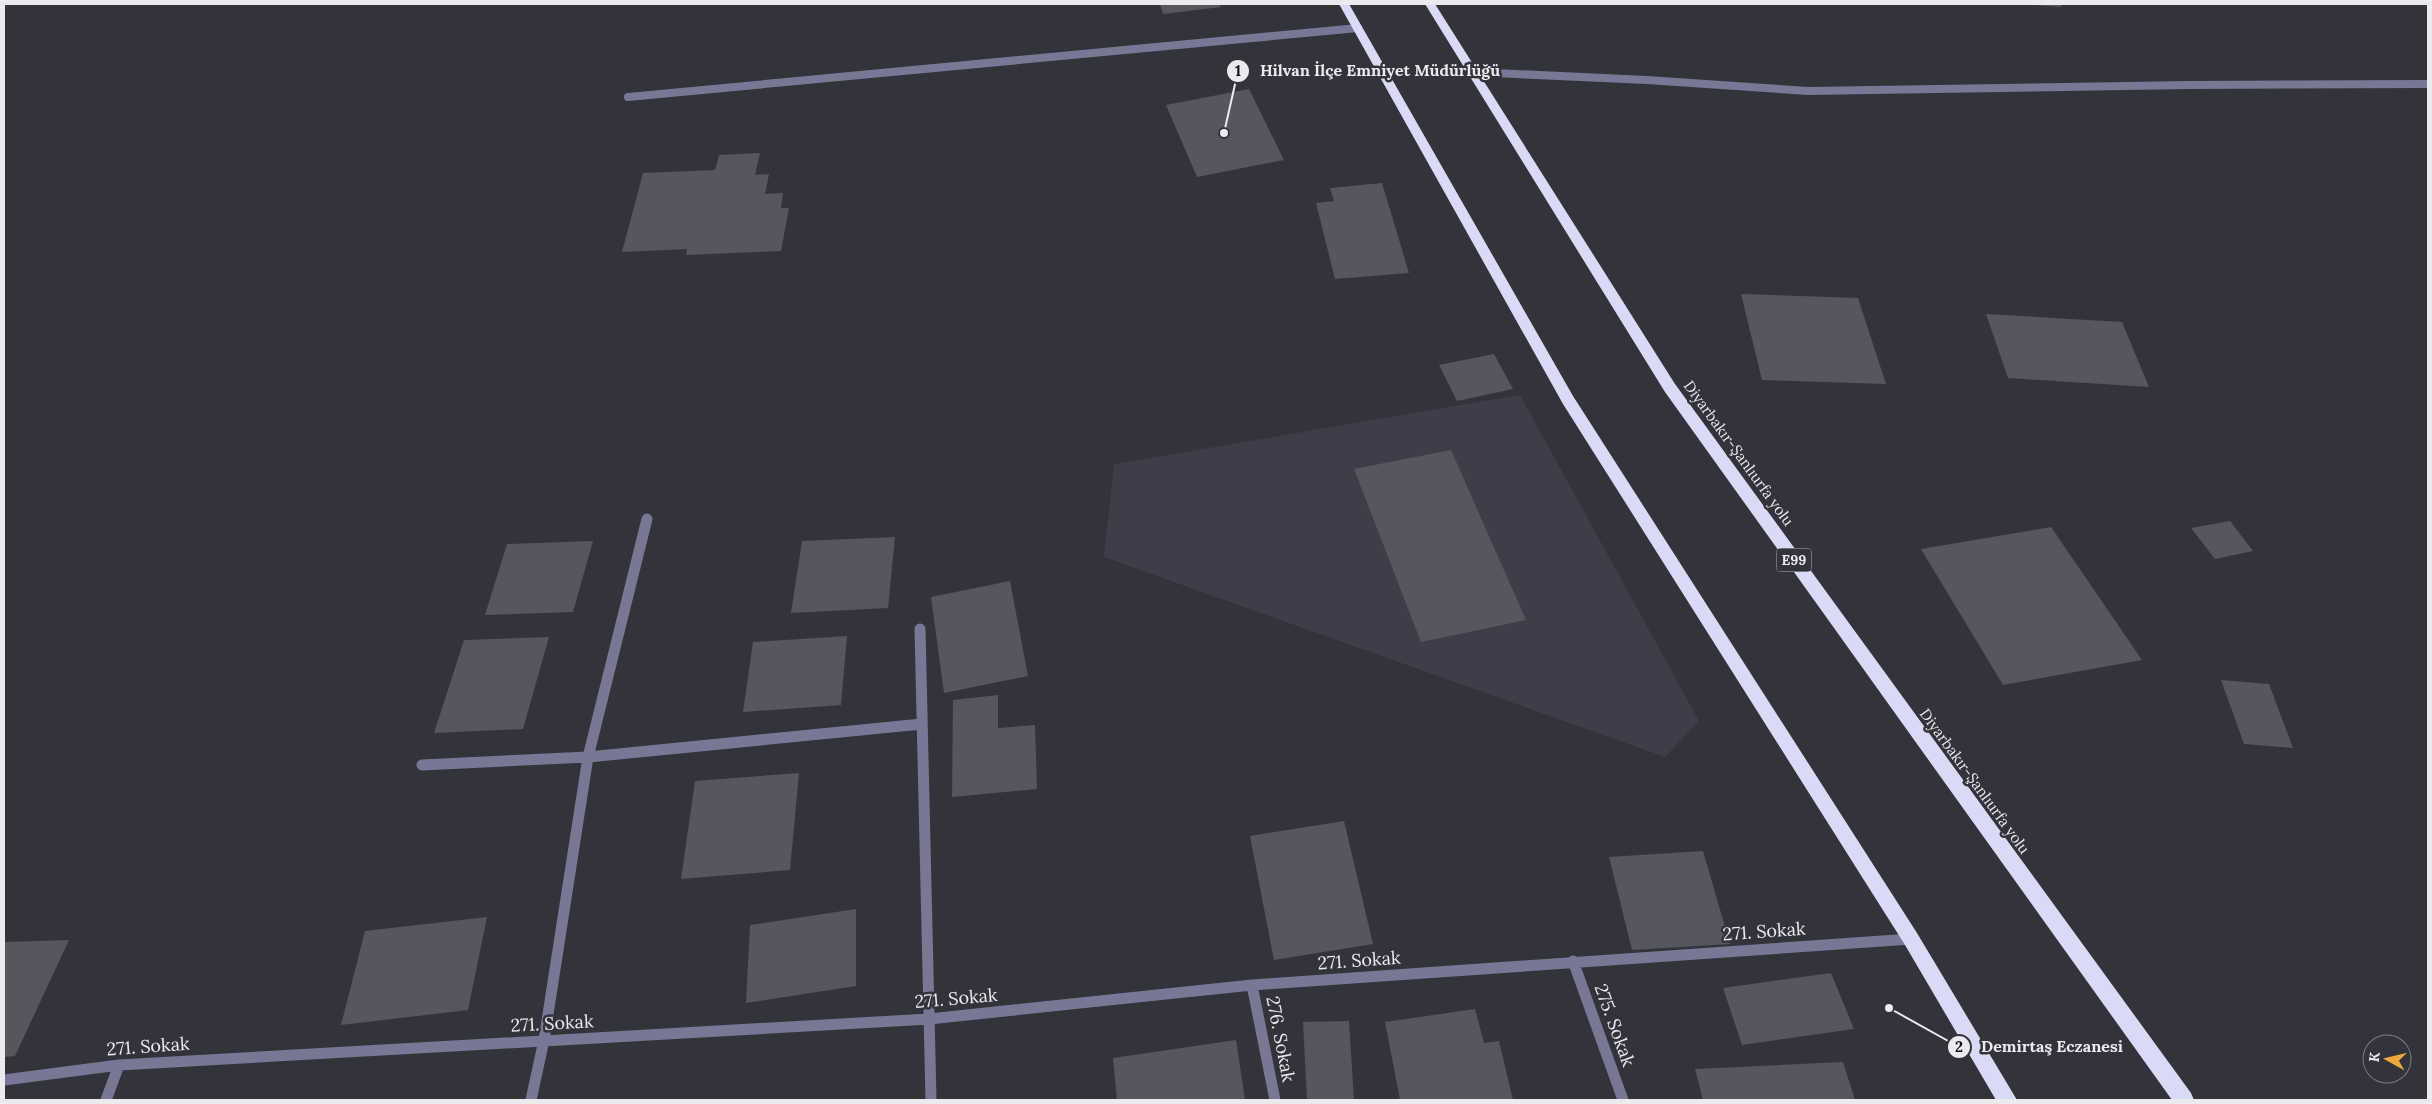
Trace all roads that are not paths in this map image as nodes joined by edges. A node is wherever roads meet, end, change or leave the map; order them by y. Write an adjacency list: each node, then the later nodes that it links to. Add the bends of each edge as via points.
1 (1344, 4): 3 (highway)
2 (1430, 4): 4 (highway, Diyarbakır-Şanlıurfa yolu / E99)
3 (1358, 28): 6 (street); 12 (highway, via 1568,400)
4 (1472, 72): 5 (street, via 1808,91); 25 (highway, Diyarbakır-Şanlıurfa yolu / E99, via 1670,388)
5 (2428, 84)
6 (628, 97)
7 (647, 519): 10 (street)
8 (920, 629): 9 (street)
9 (922, 724): 10 (street); 15 (street)
10 (588, 756): 11 (street); 16 (street)
11 (422, 765)
12 (1911, 939): 13 (street, 271. Sokak); 24 (highway)
13 (1573, 961): 14 (street, 271. Sokak); 23 (street, 275. Sokak)
14 (1252, 985): 15 (street, 271. Sokak); 22 (street, 276. Sokak)
15 (929, 1019): 16 (street, 271. Sokak); 21 (street)
16 (544, 1040): 17 (street, 271. Sokak); 20 (street)
17 (119, 1065): 18 (street, 271. Sokak); 19 (street)
18 (4, 1080)
19 (106, 1100)
20 (531, 1100)
21 (931, 1100)
22 (1275, 1100)
23 (1623, 1100)
24 (2007, 1100)
25 (2184, 1100)

